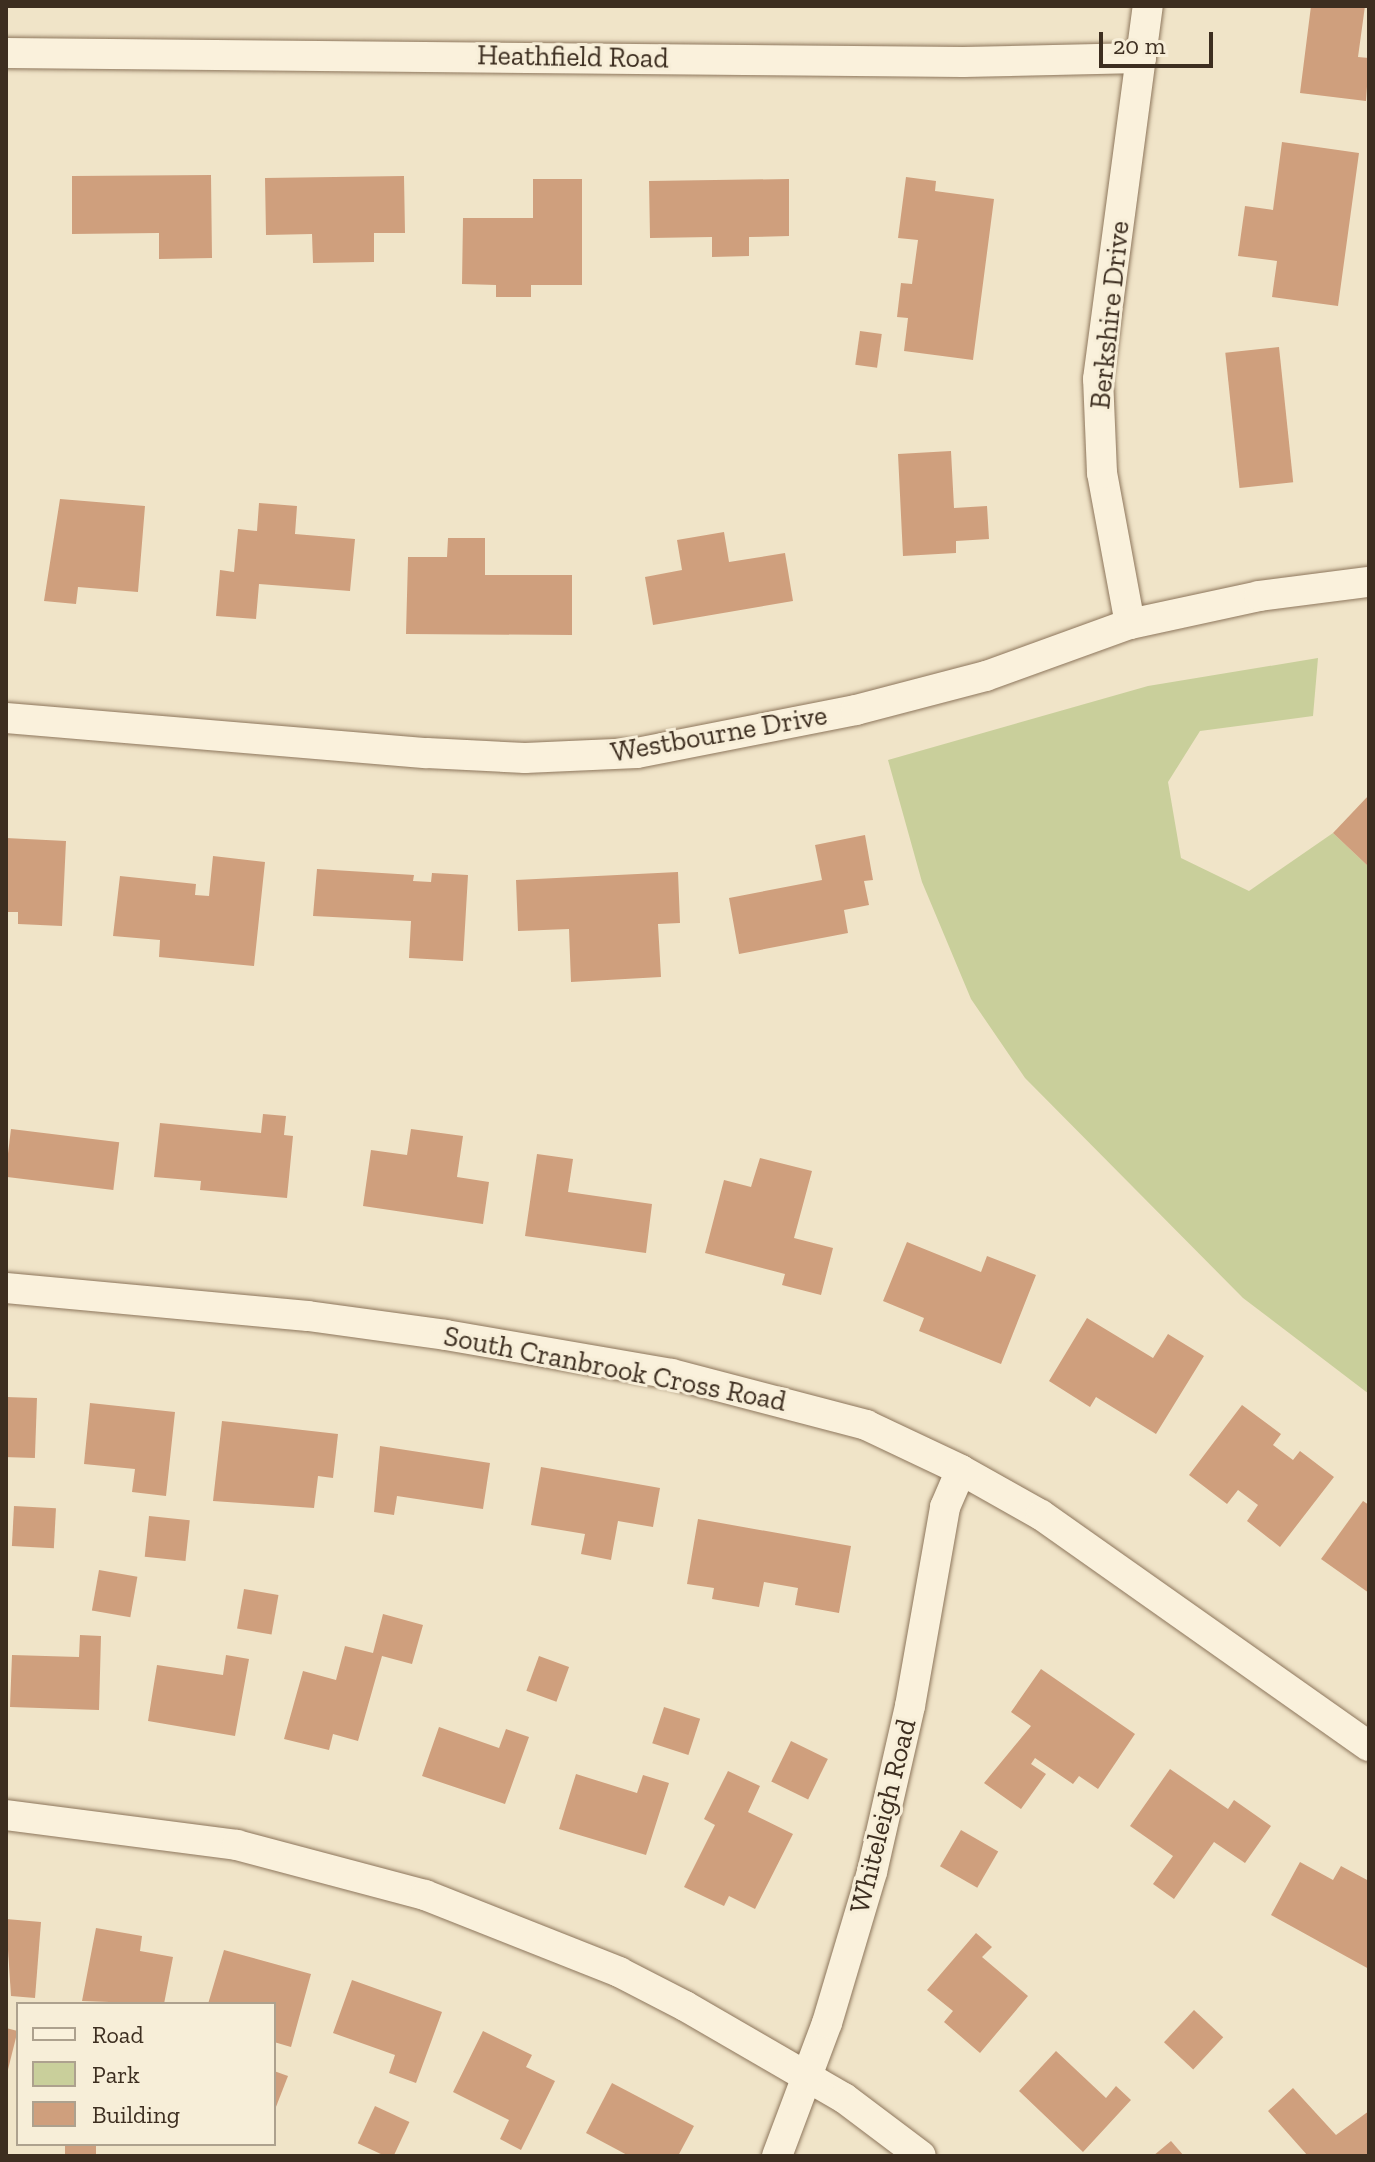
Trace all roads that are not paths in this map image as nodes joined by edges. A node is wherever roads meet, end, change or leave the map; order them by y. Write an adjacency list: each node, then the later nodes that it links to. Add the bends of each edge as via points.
1 (1148, 6): 3 (street, Berkshire Drive)
2 (6, 53): 3 (street, Heathfield Road, via 963,62)
3 (1141, 58): 5 (street, Berkshire Drive, via 1098,379 1102,473)
4 (1369, 582): 5 (street, Westbourne Drive, via 1259,596)
5 (1130, 624): 6 (street, Westbourne Drive, via 986,676 856,710 637,753 525,758 427,753)
6 (6, 718)
7 (6, 1288): 8 (street, South Cranbrook Cross Road, via 308,1316 672,1374 866,1425)
8 (961, 1470): 9 (street, South Cranbrook Cross Road, via 1071,1534); 11 (street, Whiteleigh Road, via 945,1507 890,1803)
9 (1369, 1746)
10 (6, 1815): 11 (street, via 237,1845 425,1895 619,1972)
11 (809, 2076): 12 (street, Whiteleigh Road); 13 (street)
12 (777, 2156)
13 (921, 2156)

